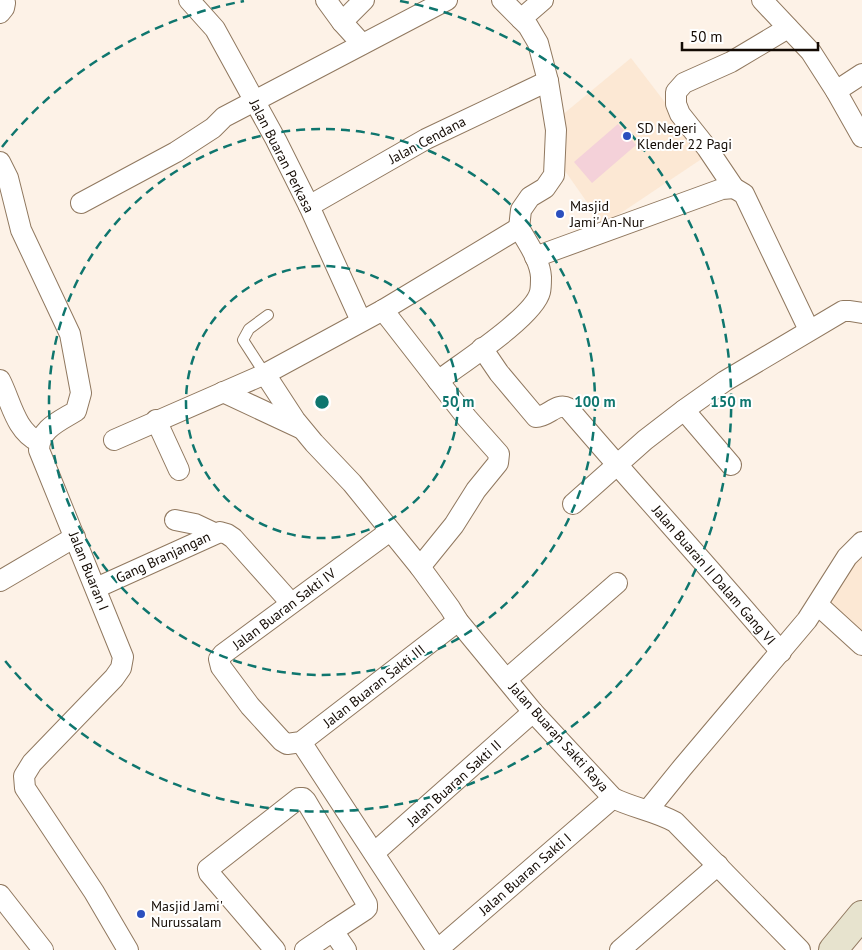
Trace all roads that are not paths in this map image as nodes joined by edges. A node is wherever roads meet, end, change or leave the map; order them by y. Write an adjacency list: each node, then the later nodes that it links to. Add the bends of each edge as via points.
1 (3, 0): 9 (street, via 4,8)
2 (188, 0): 17 (street, Jalan Buaran Perkasa, via 215,29)
3 (326, 0): 11 (street)
4 (364, 0): 11 (street)
5 (447, 0): 13 (street)
6 (502, 0): 10 (street)
7 (543, 0): 10 (street)
8 (762, 0): 12 (street)
9 (0, 13)
10 (521, 19): 15 (street, via 538,44)
11 (342, 22): 13 (street)
12 (788, 28): 16 (street, via 810,52); 20 (street, via 731,62 684,83 676,92 680,114)
13 (362, 44): 17 (street)
14 (862, 74): 16 (street)
15 (548, 80): 22 (street, Jalan Cendana, via 426,139); 23 (street, via 556,130 554,176 521,210)
16 (836, 91): 18 (street)
17 (255, 102): 21 (street, via 224,117 176,152); 22 (street, Jalan Buaran Perkasa)
18 (862, 137)
19 (0, 162): 39 (street, via 8,178 21,230 70,334 81,393 76,411 51,426)
20 (734, 188): 24 (street, via 722,189); 29 (street, via 744,194)
21 (80, 203)
22 (308, 206): 28 (street, Jalan Buaran Perkasa)
23 (519, 228): 24 (street); 25 (street)
24 (535, 257): 30 (street, via 541,275 540,294 516,322)
25 (383, 310): 28 (street); 33 (street)
26 (862, 313): 29 (street, via 843,311)
27 (268, 315): 31 (lane, via 249,329 244,340)
28 (361, 321): 31 (street)
29 (809, 330): 35 (street)
30 (482, 348): 33 (street); 40 (street, Jalan Buaran II Dalam Gang VI, via 533,415 540,417 565,406)
31 (265, 374): 34 (street); 37 (street, Jalan Buaran Sakti Raya)
32 (0, 380): 39 (street, via 24,431)
33 (438, 380): 49 (street, via 499,459 454,525)
34 (222, 392): 36 (street); 37 (street)
35 (684, 410): 40 (street); 41 (street)
36 (156, 420): 38 (street); 42 (street)
37 (303, 429): 45 (street, Jalan Buaran Sakti Raya, via 352,482)
38 (114, 440)
39 (39, 442): 47 (street, Jalan Buaran I, via 39,450)
40 (616, 464): 43 (street); 57 (street, Jalan Buaran II Dalam Gang VI)
41 (731, 465)
42 (179, 470)
43 (572, 504)
44 (175, 520): 46 (street, via 195,524)
45 (390, 531): 49 (street, Jalan Buaran Sakti Raya); 53 (street, Jalan Buaran Sakti IV)
46 (214, 533): 52 (street, Gang Branjangan); 53 (street, Gang Branjangan, via 233,538)
47 (75, 537): 50 (street); 52 (street, Jalan Buaran I)
48 (862, 542): 54 (street, Jalan Buaran II Dalam Gang VI, via 847,557)
49 (420, 567): 55 (street, Jalan Buaran Sakti Raya)
50 (0, 581)
51 (617, 583): 58 (street)
52 (96, 588): 69 (street, Jalan Buaran I, via 123,657 121,668 32,763 24,776 25,788)
53 (291, 603): 60 (street, Jalan Buaran Sakti IV, via 220,659 221,667 250,706 282,741)
54 (818, 605): 56 (street); 57 (street, Jalan Buaran II Dalam Gang VI)
55 (458, 621): 58 (street, Jalan Buaran Sakti Raya); 60 (street, Jalan Buaran Sakti III)
56 (862, 645)
57 (781, 652): 62 (street)
58 (507, 679): 59 (street, Jalan Buaran Sakti Raya)
59 (533, 712): 61 (street, Jalan Buaran Sakti Raya); 63 (street, Jalan Buaran Sakti II)
60 (294, 743): 63 (street)
61 (613, 798): 62 (street, Jalan Buaran Sakti Raya); 73 (street, Jalan Buaran Sakti I)
62 (648, 810): 64 (street, Jalan Buaran Sakti Raya, via 676,822)
63 (374, 854): 73 (street)
64 (718, 865): 74 (street); 75 (street, Jalan Buaran Sakti Raya)
65 (0, 895): 68 (street)
66 (862, 915): 76 (street)
67 (333, 931): 70 (street, via 365,910 367,904 306,801 299,798 208,869); 71 (street); 72 (street)
68 (43, 950)
69 (128, 950)
70 (275, 950)
71 (305, 950)
72 (346, 950)
73 (437, 950)
74 (620, 950)
75 (800, 950)
76 (833, 950)

